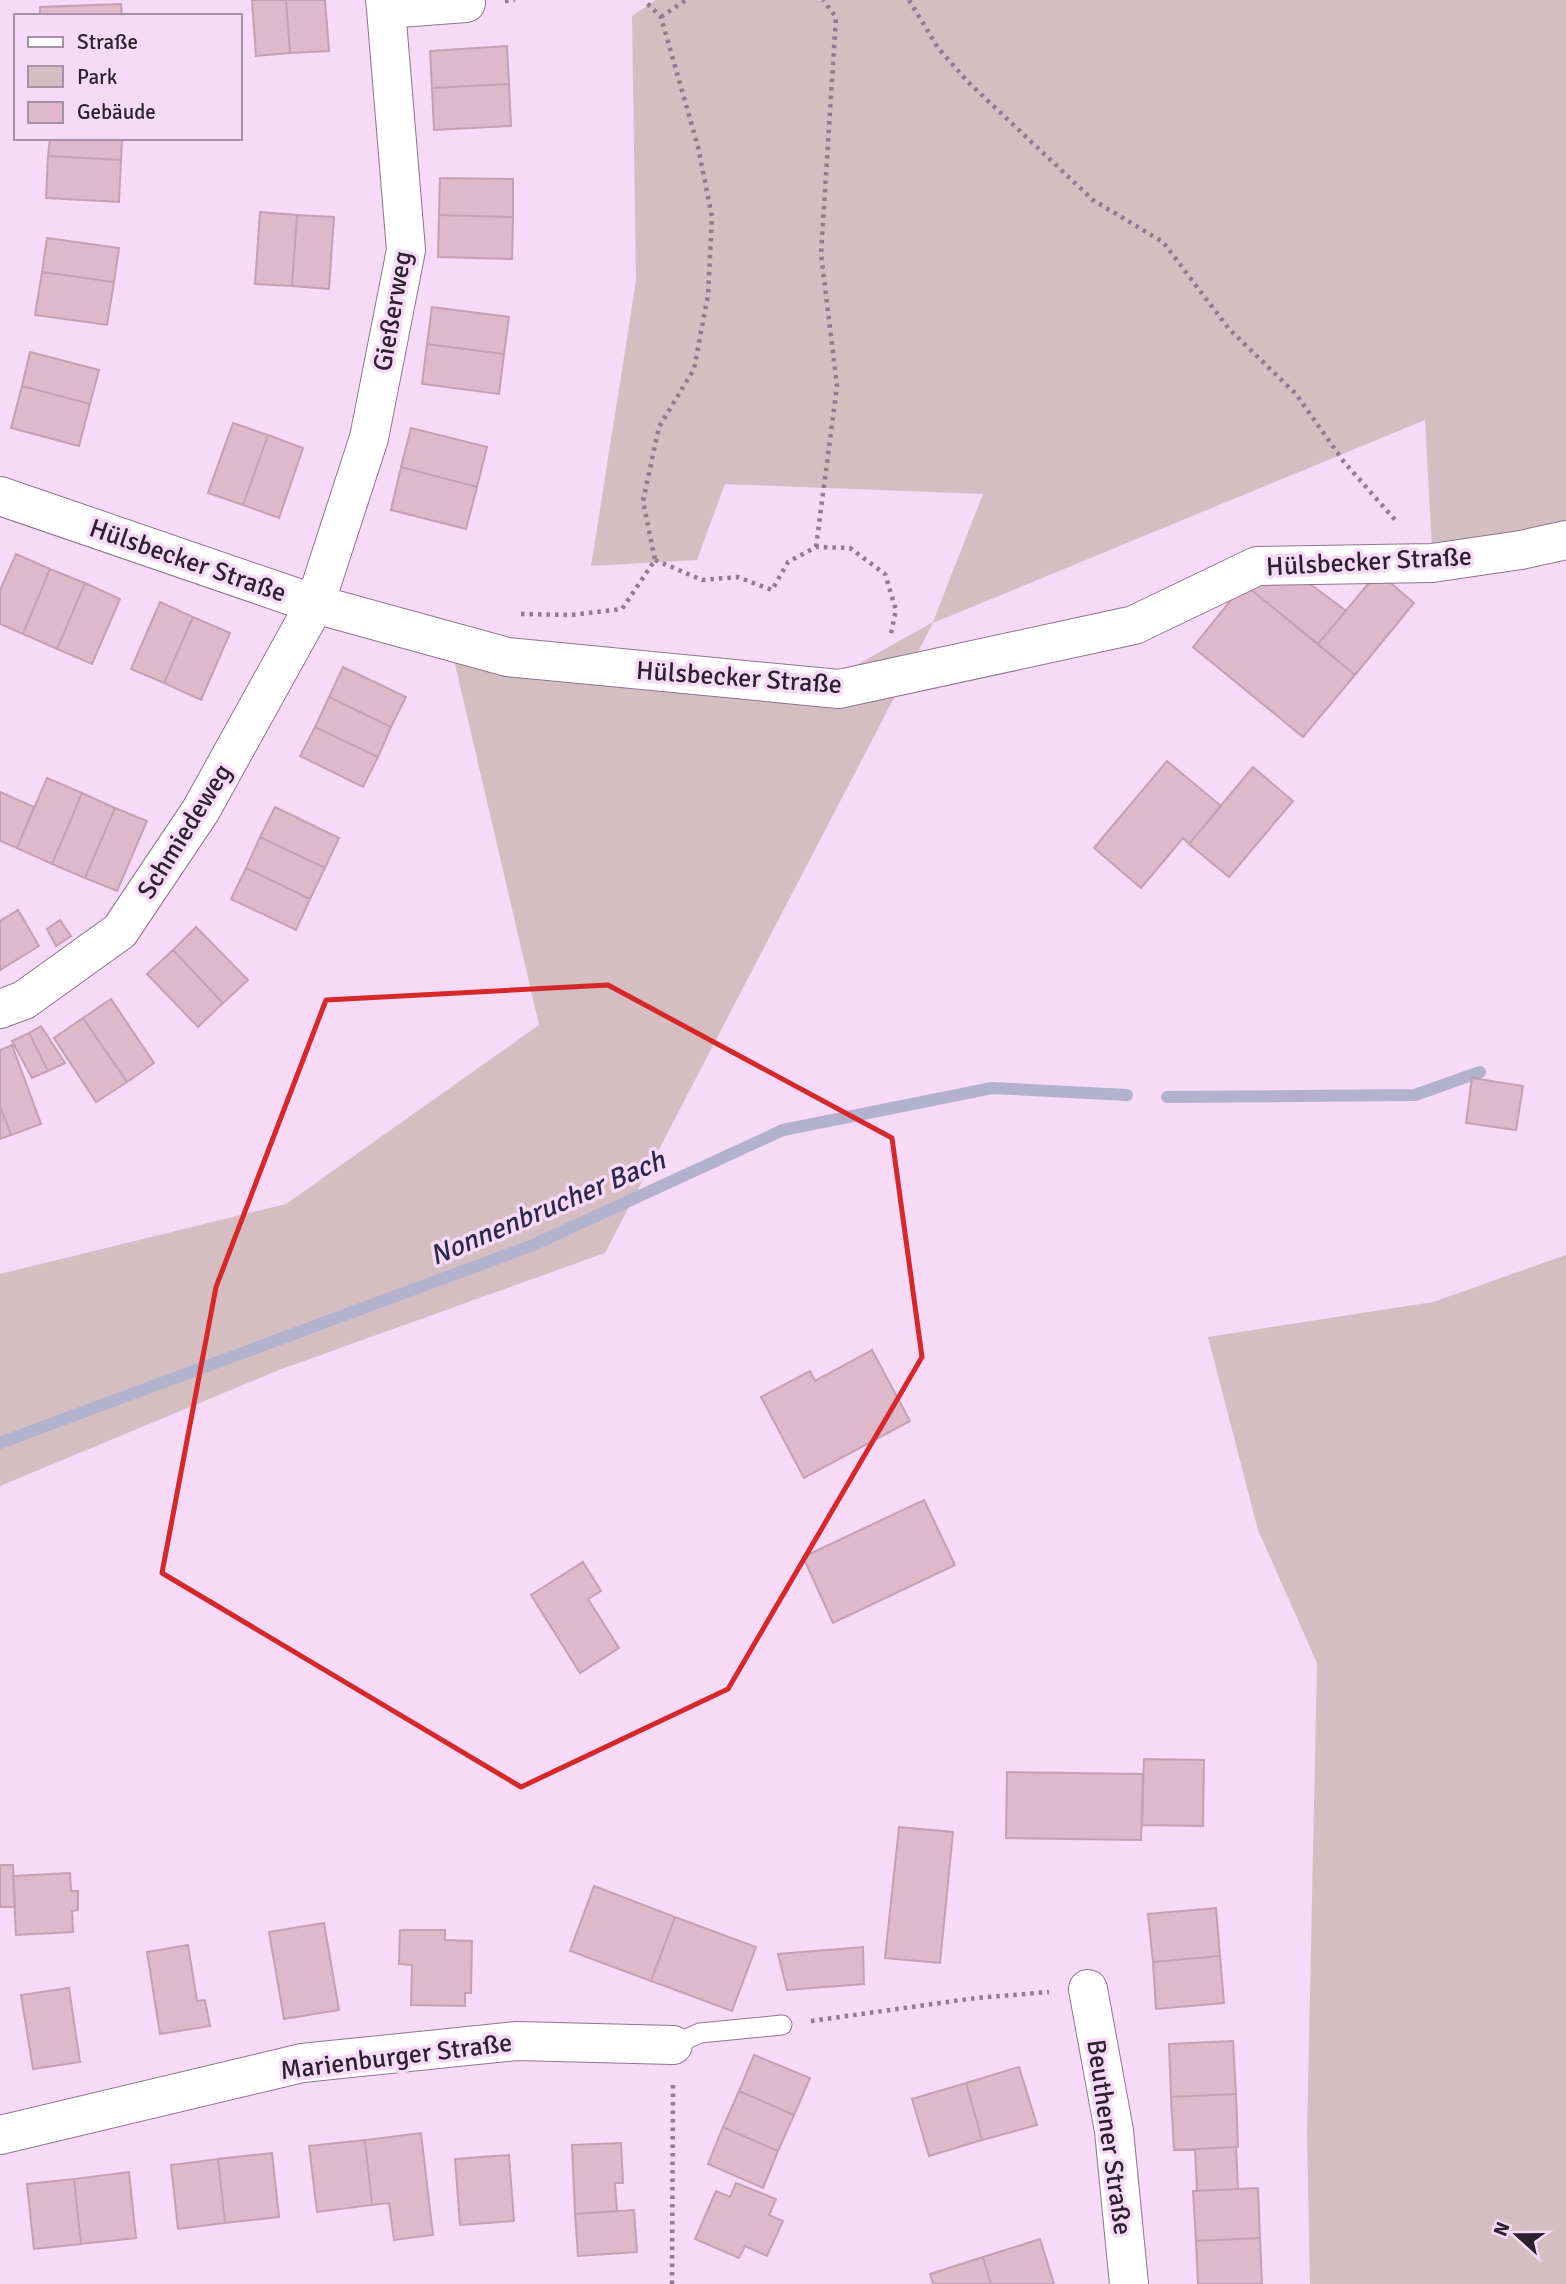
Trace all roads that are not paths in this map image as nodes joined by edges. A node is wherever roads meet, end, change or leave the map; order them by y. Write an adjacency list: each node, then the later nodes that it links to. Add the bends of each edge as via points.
1 (465, 0): 2 (street, Gießerweg)
2 (386, 5): 5 (street, Gießerweg, via 405,250 369,438)
3 (0, 496): 5 (street, Hülsbecker Straße)
4 (1566, 540): 5 (street, Hülsbecker Straße, via 1432,563 1257,566 1134,625 839,689 507,657)
5 (315, 604): 6 (street, Schmiedeweg, via 201,810 120,931 24,1000)
6 (0, 1009)
7 (1088, 1989): 11 (street, Beuthener Straße, via 1114,2131)
8 (782, 2025): 9 (lane, via 700,2033)
9 (673, 2045): 10 (street, Marienburger Straße, via 517,2041 302,2063)
10 (0, 2135)
11 (1129, 2284)

